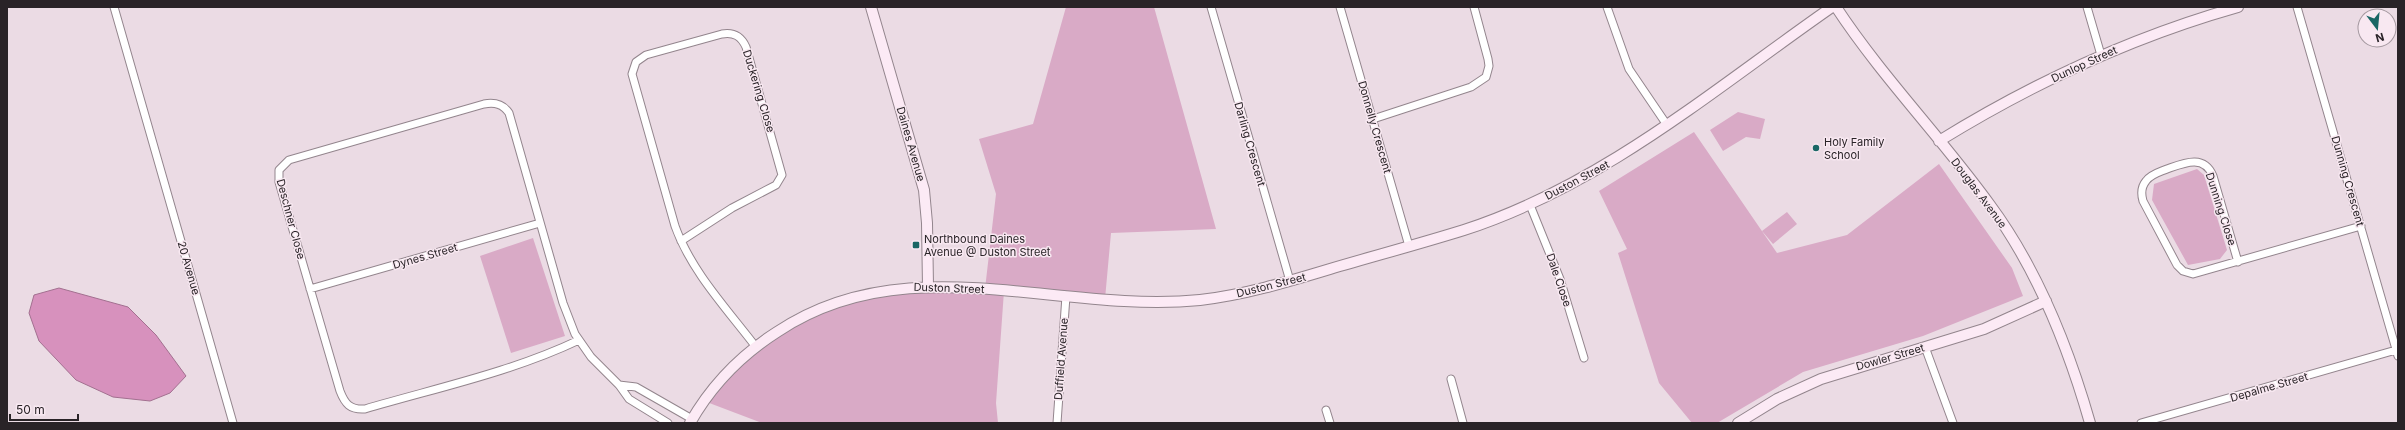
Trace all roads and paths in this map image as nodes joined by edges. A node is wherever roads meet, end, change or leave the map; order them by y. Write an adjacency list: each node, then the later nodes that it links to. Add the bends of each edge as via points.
1 (114, 7): 36 (street, 20 Avenue)
2 (871, 7): 23 (street, Daines Avenue, via 924,190)
3 (1211, 7): 22 (street, Darling Crescent)
4 (1340, 7): 13 (street, Donnelly Crescent)
5 (1474, 7): 13 (street, via 1488,59 1486,77 1464,89)
6 (1607, 7): 14 (street, via 1629,69)
7 (1832, 7): 14 (street, Duston Street)
8 (1836, 7): 15 (street, Douglas Avenue, via 1876,64)
9 (2087, 7): 12 (street)
10 (2238, 7): 12 (street, Dunlop Street, via 2149,36)
11 (2297, 7): 18 (street, Dunning Crescent)
12 (2101, 55): 15 (street, Dunlop Street, via 2046,81)
13 (1373, 119): 20 (street, Donnelly Crescent)
14 (1667, 125): 16 (street, Duston Street, via 1601,168)
15 (1939, 141): 26 (street, Douglas Avenue, via 1990,204 2022,255)
16 (1530, 205): 20 (street, Duston Street, via 1478,225); 31 (street, Dale Close, via 1560,279)
17 (540, 223): 24 (street, Dynes Street); 24 (street, Deschner Close, via 509,113 498,104 484,104 285,163 279,170 278,179); 27 (street, Deschner Close, via 563,303)
18 (2361, 226): 21 (street, Dunning Close); 30 (street, Dunning Crescent)
19 (681, 241): 19 (street, Duckering Close, via 732,208 776,185 782,175 746,47 741,38 732,34 722,34 646,55 636,62 632,70); 28 (street, Duckering Close, via 689,258)
20 (1409, 246): 22 (street, Duston Street)
21 (2238, 262): 21 (street, Dunning Close, via 2213,176 2206,165 2184,162 2145,181 2143,201 2180,269 2187,273 2197,273)
22 (1290, 281): 25 (street, Duston Street, via 1234,295 1199,300 1148,302)
23 (928, 286): 25 (street, Duston Street); 28 (street, Duston Street, via 869,292 824,306 789,323)
24 (310, 289): 27 (street, Deschner Close, via 342,397 347,405 355,409 365,409 518,364 549,354)
25 (1066, 296): 38 (street, Duffield Avenue)
26 (2046, 301): 29 (street, Dowler Street, via 1984,329); 43 (street, Douglas Avenue, via 2069,354)
27 (579, 340): 33 (street, Deschner Close, via 601,369)
28 (756, 346): 35 (street, Duston Street, via 728,372)
29 (1925, 347): 41 (street, Dowler Street, via 1821,379 1777,399); 42 (street)
30 (2397, 353): 44 (street, Depalme Street)
31 (1584, 358)
32 (1451, 379): 40 (street)
33 (619, 385): 35 (street, via 636,387); 37 (street, Deschner Close, via 629,399)
34 (1326, 410): 39 (street)
35 (691, 421)
36 (233, 423)
37 (668, 423)
38 (1057, 423)
39 (1330, 423)
40 (1463, 423)
41 (1738, 423)
42 (1953, 423)
43 (2090, 423)
44 (2141, 423)

